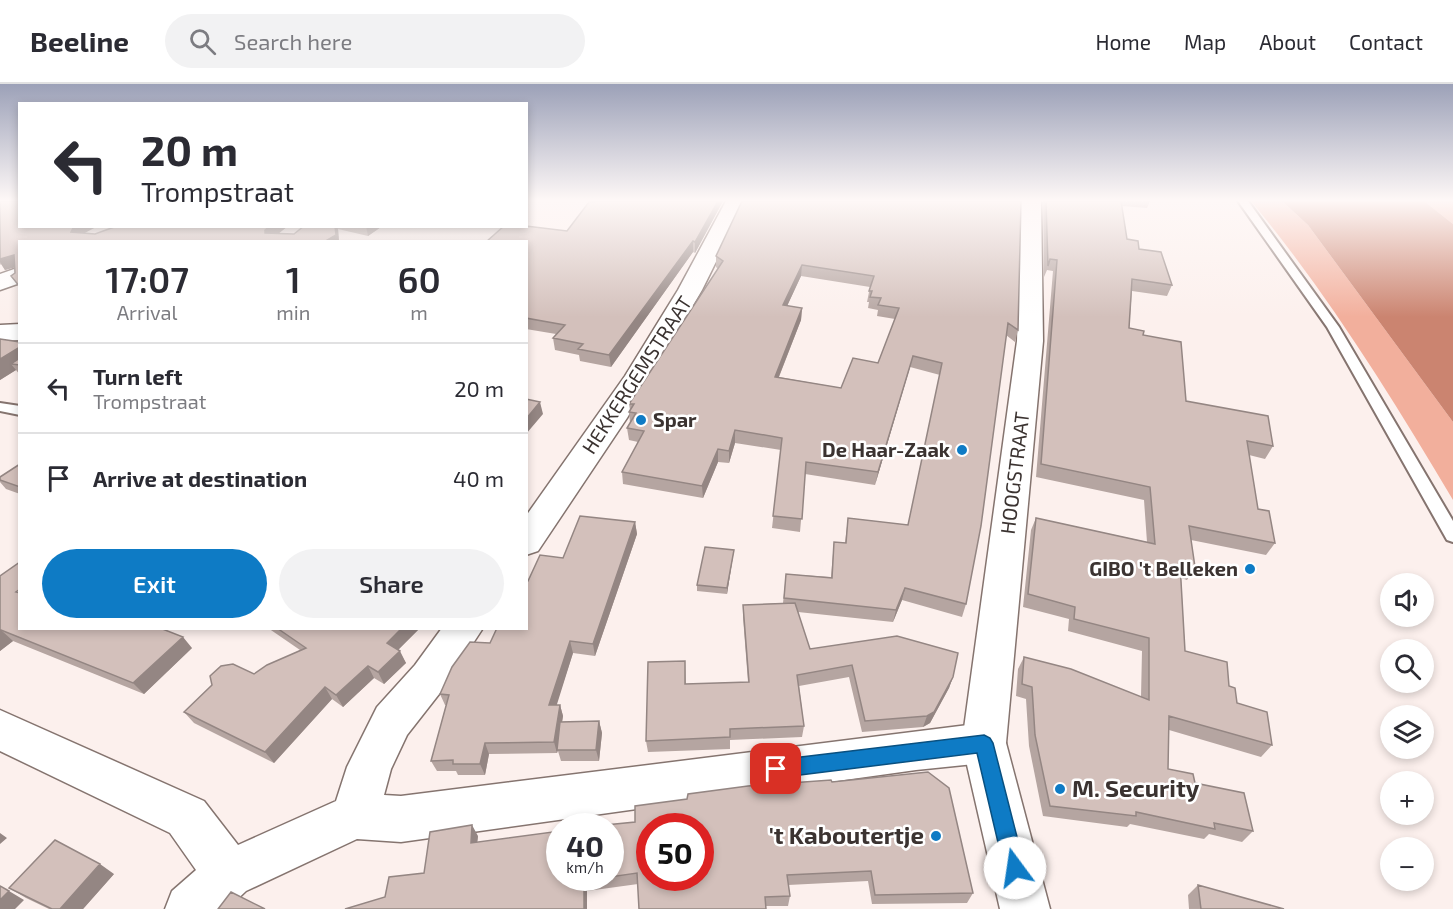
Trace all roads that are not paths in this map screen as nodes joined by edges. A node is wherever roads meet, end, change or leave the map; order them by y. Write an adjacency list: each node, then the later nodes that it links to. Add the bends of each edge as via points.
1 (717, 240): 11 (street, HEKKERGEMSTRAAT, via 652,356)
2 (1031, 240): 14 (street, HOOGSTRAAT, via 1030,341)
3 (1270, 240): 10 (lane, via 1333,327)
4 (18, 275): 5 (street)
5 (0, 283)
6 (18, 332): 7 (street)
7 (0, 333)
8 (0, 407): 9 (lane)
9 (18, 411)
10 (1453, 536)
11 (528, 539)
12 (463, 630): 15 (street, via 392,721 369,767)
13 (0, 730): 16 (street, via 187,817)
14 (984, 743): 15 (street, via 401,819); 18 (street)
15 (355, 816): 16 (street)
16 (229, 874): 17 (street)
17 (190, 909)
18 (1025, 909)

